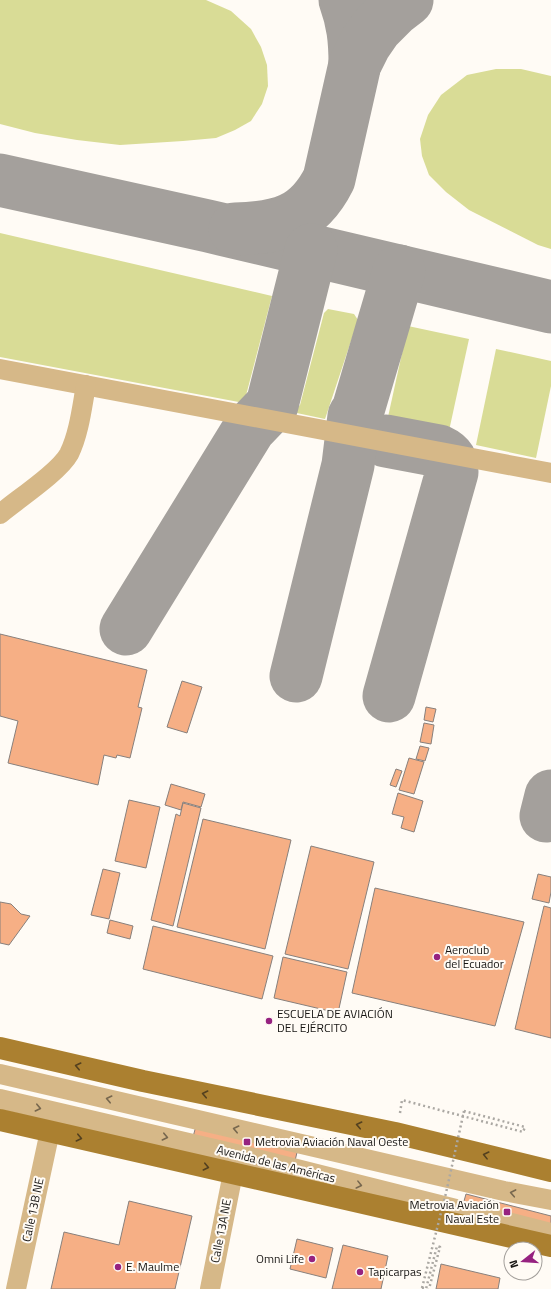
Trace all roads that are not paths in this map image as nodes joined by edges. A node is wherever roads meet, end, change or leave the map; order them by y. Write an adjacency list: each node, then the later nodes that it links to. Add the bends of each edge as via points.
1 (0, 369): 2 (street)
2 (86, 385): 3 (street); 4 (street, via 69,455 53,472)
3 (551, 473)
4 (0, 514)
5 (0, 1048): 10 (main road, one-way to 5, via 395,1133 143,1081)
6 (0, 1074): 12 (street, Avenida de las Américas, one-way to 6)
7 (0, 1099): 13 (street, Avenida de las Américas, one-way to 13, via 253,1158)
8 (0, 1120): 9 (main road, Avenida de las Américas)
9 (50, 1131): 11 (main road, Avenida de las Américas, one-way to 11); 15 (street, Calle 13B NE)
10 (551, 1171)
11 (233, 1173): 14 (main road, Avenida de las Américas); 16 (street, Calle 13A NE)
12 (551, 1200)
13 (551, 1233)
14 (551, 1246)
15 (16, 1289)
16 (210, 1289)

